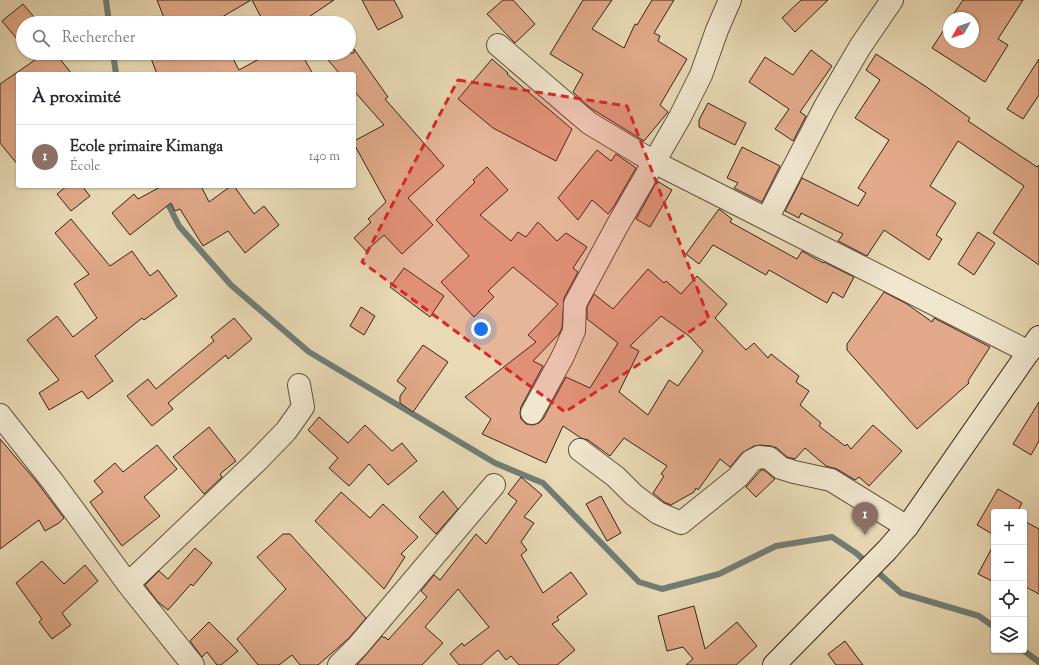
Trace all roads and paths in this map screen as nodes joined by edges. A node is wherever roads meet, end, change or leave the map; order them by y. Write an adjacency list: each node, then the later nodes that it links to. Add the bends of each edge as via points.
1 (730, 0): 4 (street, via 701,75)
2 (892, 0): 5 (street, via 860,47 826,105)
3 (498, 45): 4 (street, via 589,123)
4 (654, 162): 5 (street); 8 (street, via 575,304 574,331)
5 (767, 219): 6 (street)
6 (1034, 344): 12 (street)
7 (299, 385): 13 (street, via 303,407 286,431)
8 (532, 413)
9 (0, 416): 13 (street, via 53,482)
10 (580, 450): 12 (street, via 658,514 681,523 738,477 751,461 759,457 769,458 781,468 831,480)
11 (494, 485): 15 (street)
12 (907, 528): 16 (street)
13 (128, 584): 14 (street)
14 (192, 665)
15 (339, 665)
16 (774, 665)

